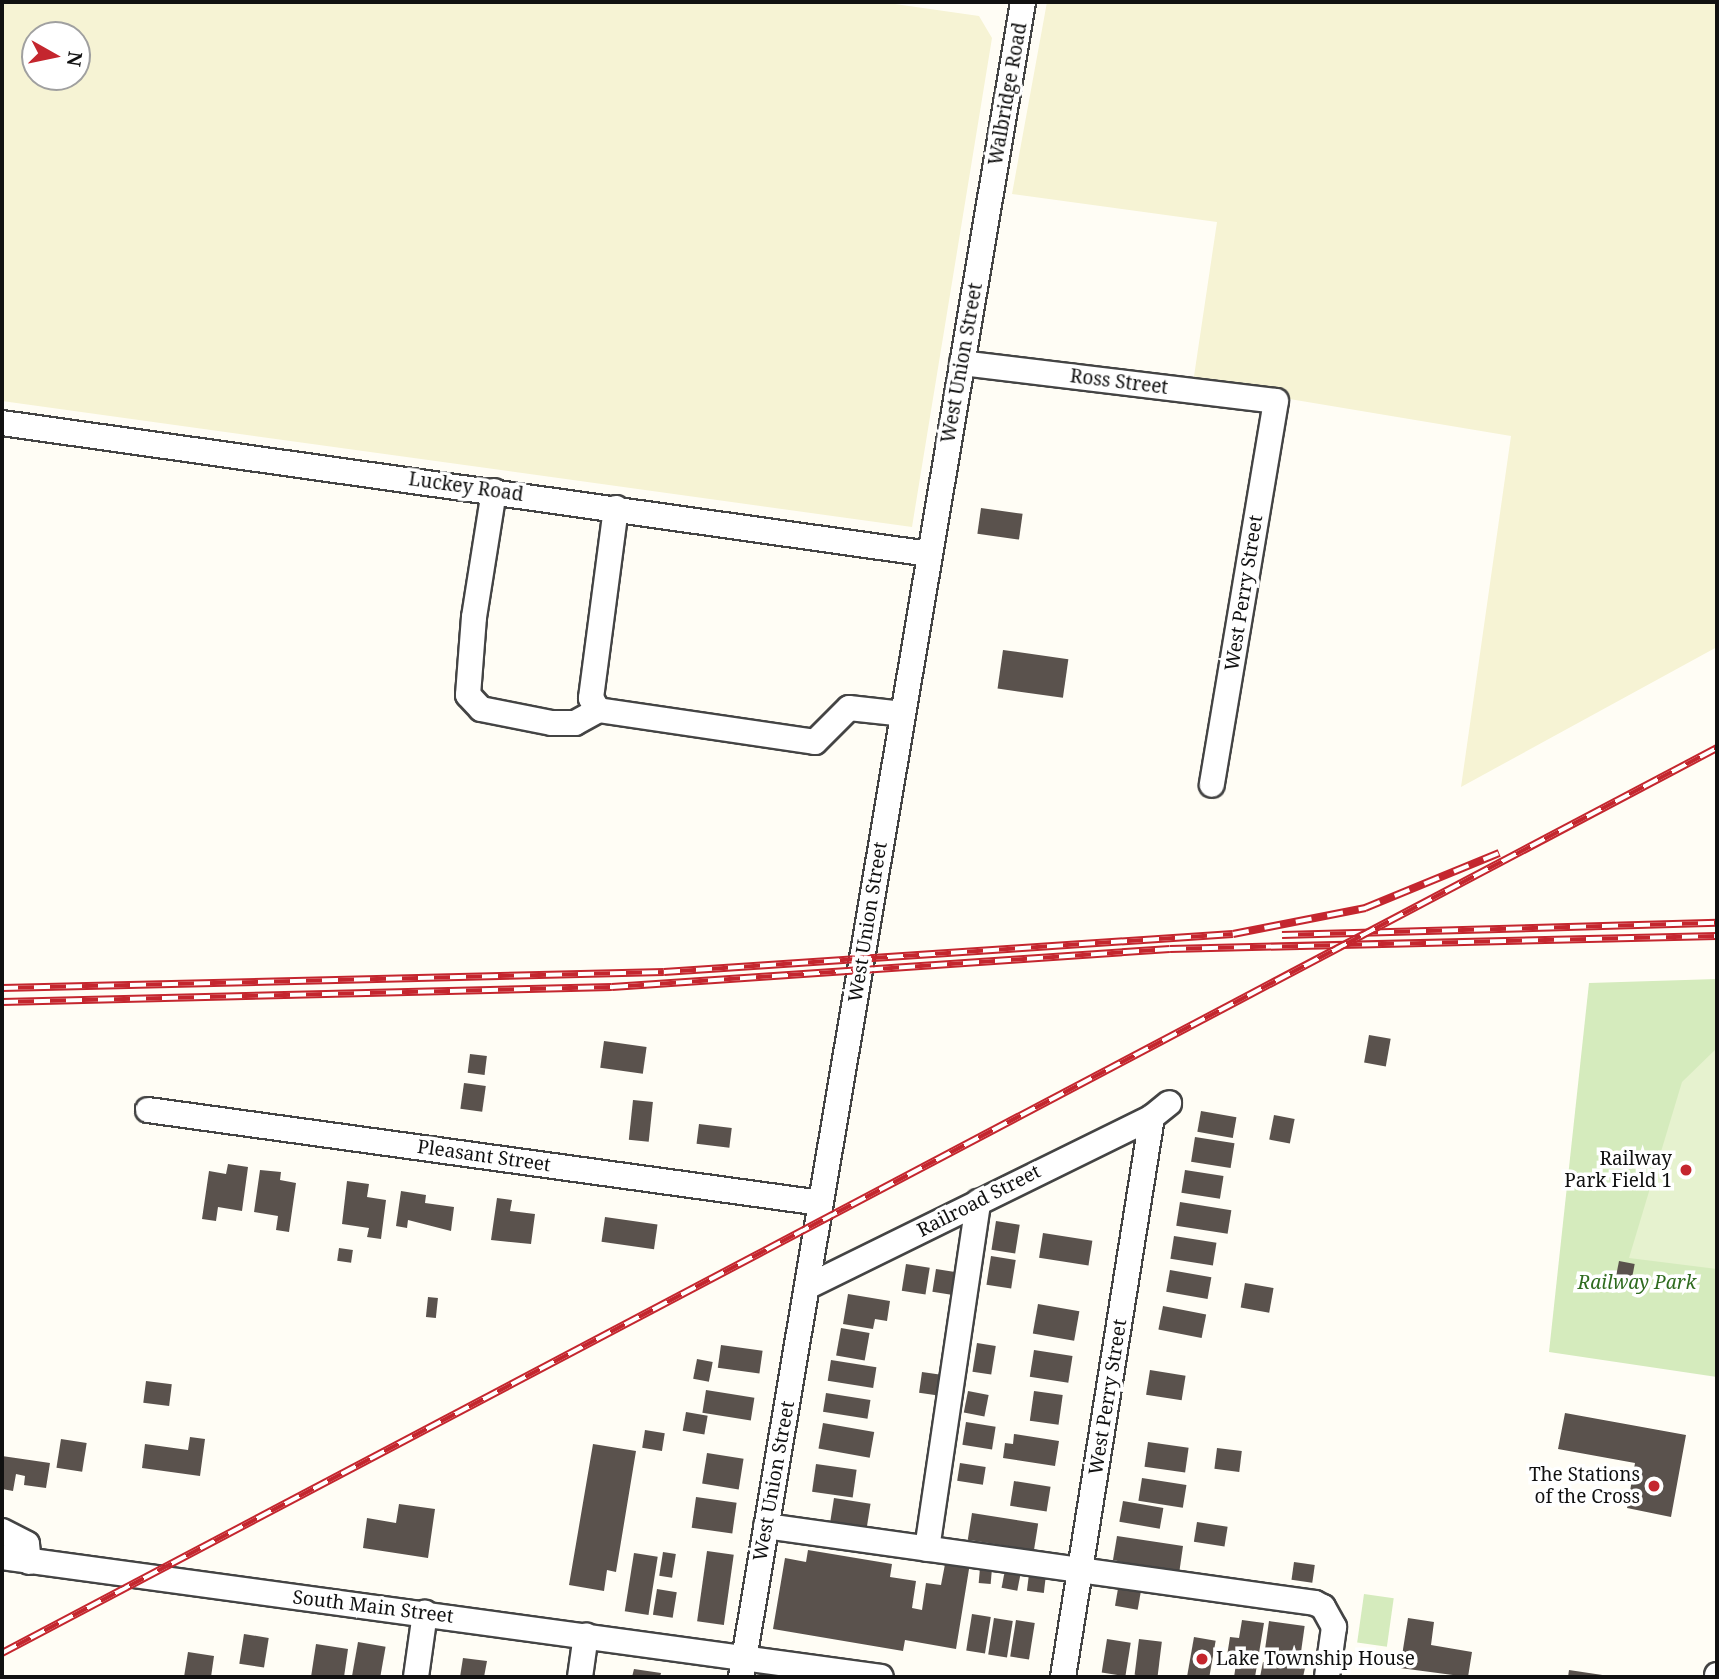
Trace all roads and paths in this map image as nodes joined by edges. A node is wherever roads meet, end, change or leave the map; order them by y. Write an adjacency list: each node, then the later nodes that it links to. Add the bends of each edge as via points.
1 (1023, 2): 2 (street, Walbridge Road)
2 (992, 187): 3 (street, West Union Street)
3 (962, 363): 4 (street, Ross Street); 8 (street, West Union Street)
4 (1276, 401): 11 (street, West Perry Street)
5 (2, 423): 6 (street, Luckey Road)
6 (494, 491): 7 (street, Luckey Road); 9 (street, via 474,617 468,695 481,709 552,723 575,723)
7 (616, 508): 8 (street, Luckey Road); 9 (street, via 590,698)
8 (929, 554): 10 (street, West Union Street)
9 (598, 710): 10 (street, via 814,742 849,708)
10 (903, 714): 15 (street, West Union Street)
11 (1212, 785)
12 (148, 1110): 15 (street, Pleasant Street)
13 (1161, 1110): 14 (street, Railroad Street); 22 (street, West Perry Street)
14 (978, 1202): 16 (street, Railroad Street); 19 (street)
15 (821, 1203): 16 (street, West Union Street)
16 (807, 1287): 17 (street, West Union Street)
17 (766, 1526): 19 (street); 25 (street, West Union Street)
18 (2, 1531): 21 (street, via 27,1544)
19 (927, 1549): 22 (street)
20 (2, 1557): 21 (street, South Main Street)
21 (29, 1562): 23 (street, South Main Street)
22 (1080, 1571): 29 (street, West Perry Street); 30 (street, via 1315,1603 1332,1618 1334,1628)
23 (425, 1613): 24 (street, South Main Street); 26 (street)
24 (586, 1635): 25 (street, South Main Street); 27 (street)
25 (743, 1667): 28 (street, South Main Street)
26 (416, 1677)
27 (580, 1677)
28 (881, 1677)
29 (1063, 1677)
30 (1327, 1677)

